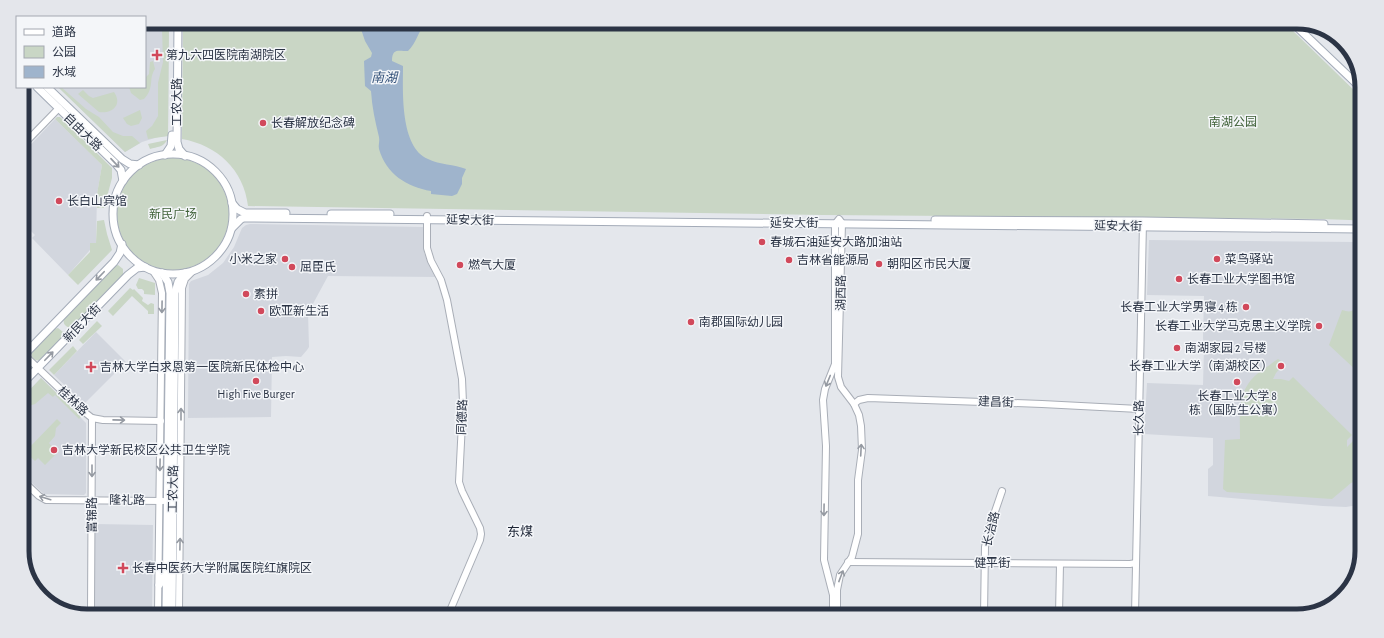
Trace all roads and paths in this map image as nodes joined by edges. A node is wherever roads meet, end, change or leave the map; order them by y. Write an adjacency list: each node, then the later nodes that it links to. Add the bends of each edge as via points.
1 (174, 29): 11 (main road, 工农大路, via 172,142)
2 (178, 29): 12 (main road, 工农大路, via 177,142)
3 (1299, 29): 6 (main road)
4 (1307, 30): 5 (main road)
5 (1354, 75)
6 (1355, 82)
7 (37, 88): 9 (main road, 自由大路)
8 (48, 88): 13 (main road, 自由大路, via 122,159 130,164)
9 (59, 108): 10 (street); 14 (main road, 自由大路, one-way to 14, via 116,164 121,170)
10 (29, 139)
11 (165, 155): 12 (main road); 13 (main road, via 149,159)
12 (185, 156): 15 (main road, via 199,160 215,171 226,186)
13 (139, 165): 14 (main road)
14 (123, 181): 22 (main road, via 113,211 116,230)
15 (232, 203): 16 (main road, 延安大街, via 244,213); 20 (main road)
16 (427, 218): 17 (main road, 延安大街); 20 (main road, 延安大街, via 244,218); 50 (street, 同德路, via 428,252 447,300 462,379 459,482 481,534)
17 (839, 222): 18 (main road, 延安大街); 31 (street, 湖西路, via 838,377); 51 (street, 湖西路, one-way to 51, via 836,364 823,400 826,446 824,560 833,595)
18 (1143, 224): 19 (main road, 延安大街); 21 (main road, 延安大街); 32 (street, 长久路)
19 (1355, 224)
20 (232, 228): 25 (main road, via 219,253 205,266)
21 (1355, 229)
22 (122, 244): 23 (main road, via 133,258); 27 (main road, 新民大街, one-way to 27, via 114,262)
23 (145, 267): 24 (main road); 29 (main road, 新民大街, one-way to 23, via 128,275 137,268)
24 (153, 271): 26 (main road); 34 (street, one-way to 34, via 160,280 162,293)
25 (189, 272): 26 (main road); 48 (main road, 工农大路, via 178,282 175,293); 49 (street, one-way to 25, via 182,288)
26 (162, 273): 38 (main road, 工农大路, via 168,282 170,293)
27 (29, 349)
28 (29, 360): 29 (street, 桂林路)
29 (38, 368): 30 (main road, 新民大街); 33 (street, 桂林路)
30 (29, 377)
31 (854, 404): 32 (street, 建昌街, via 868,398); 39 (street, 湖西路, one-way to 31, via 852,557 858,534 858,480 862,450 861,426)
32 (1139, 409): 41 (street, 长久路)
33 (92, 418): 34 (street, 桂林路, one-way to 34); 37 (street, 富锦路, one-way to 37)
34 (161, 421): 38 (street, one-way to 38)
35 (29, 487): 37 (street, 隆礼路, one-way to 35, via 46,500)
36 (1002, 491): 40 (street, 长治路, via 988,532)
37 (92, 500): 38 (street, 隆礼路); 45 (street, 富锦路)
38 (163, 501): 43 (main road, 工农大路); 44 (street)
39 (848, 562): 40 (street, 健平街); 52 (street, 湖西路, one-way to 39, via 840,575)
40 (985, 563): 42 (street, 健平街); 53 (street, 长治路)
41 (1136, 563): 42 (street, 健平街); 55 (street, 长久路)
42 (1060, 564): 54 (street)
43 (166, 574): 44 (main road); 47 (main road, 工农大路)
44 (159, 585): 46 (street)
45 (91, 609)
46 (158, 609)
47 (166, 609)
48 (172, 609)
49 (179, 609)
50 (450, 609)
51 (833, 609)
52 (837, 609)
53 (984, 609)
54 (1059, 609)
55 (1135, 609)

